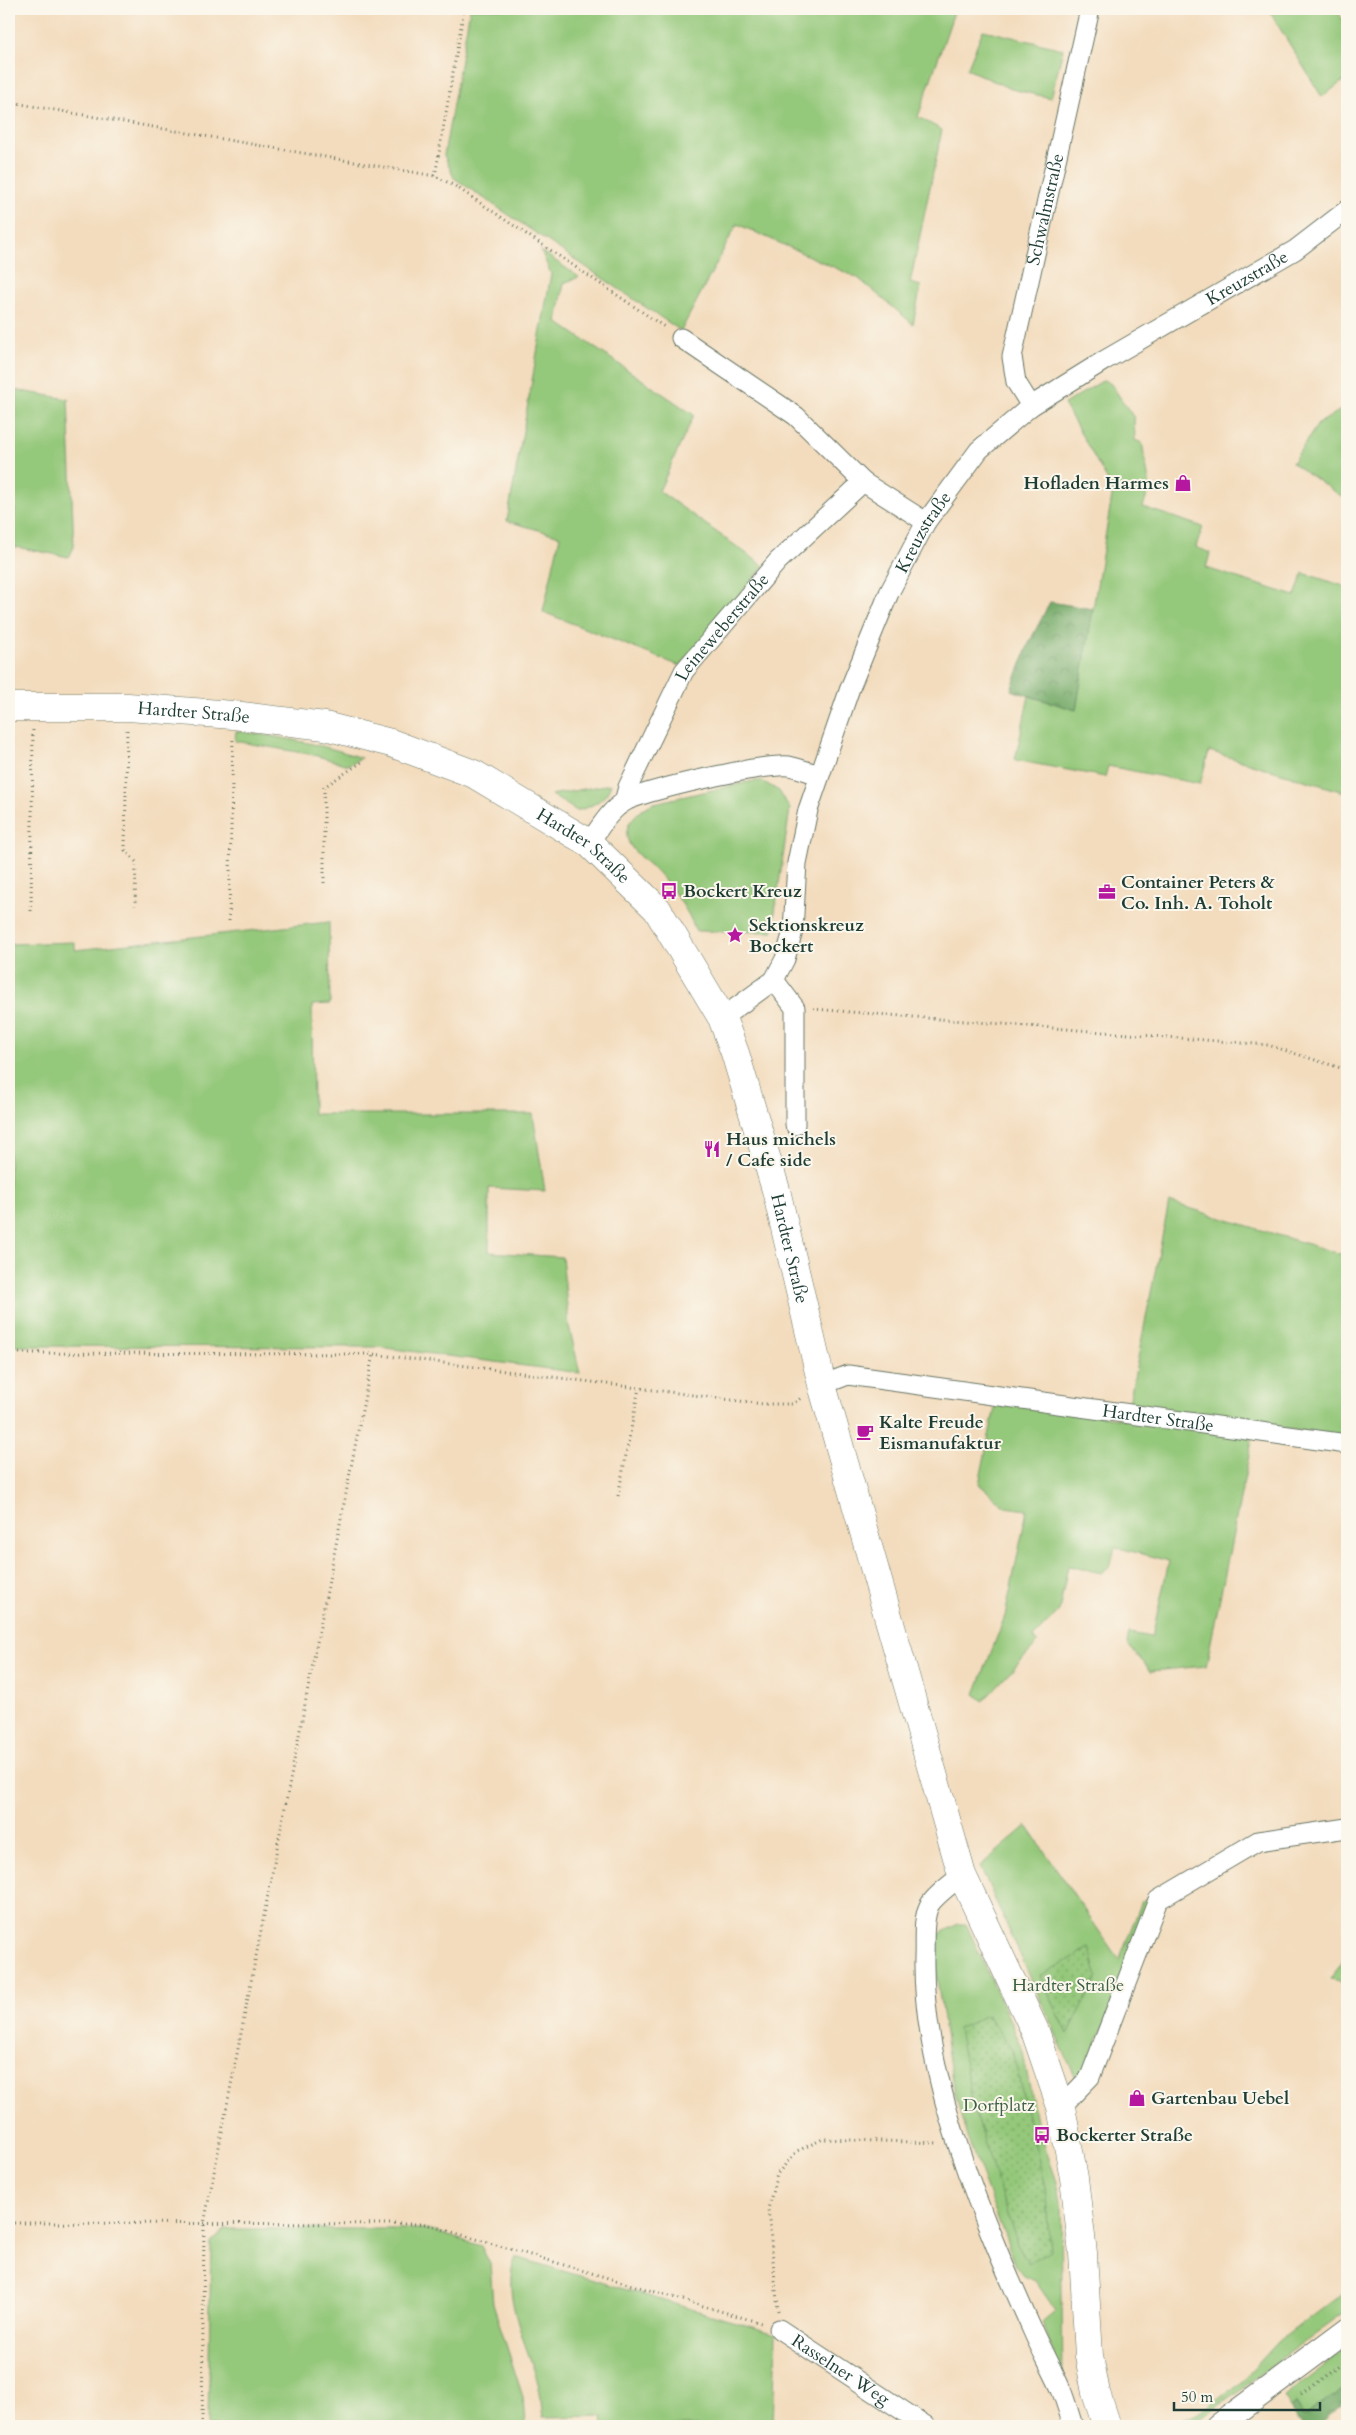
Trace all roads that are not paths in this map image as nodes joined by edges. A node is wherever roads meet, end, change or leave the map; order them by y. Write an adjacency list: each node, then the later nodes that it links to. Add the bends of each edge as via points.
1 (1090, 9): 4 (street, Schwalmstraße, via 1012,357 1016,382)
2 (1347, 210): 4 (street, Kreuzstraße, via 1295,250)
3 (681, 338): 5 (street, via 796,416)
4 (1031, 406): 6 (street, Kreuzstraße, via 979,450)
5 (863, 482): 6 (street); 9 (street, Leineweberstraße, via 778,561 684,671 628,787)
6 (926, 522): 8 (street, Kreuzstraße, via 889,594)
7 (21, 707): 10 (main road, Hardter Straße, via 128,707 325,726 390,743 474,774)
8 (818, 775): 9 (street, Leineweberstraße, via 788,766 766,767 648,792); 11 (street, Kreuzstraße, via 797,863 793,931 785,959)
9 (624, 802): 10 (street, Leineweberstraße, via 612,812)
10 (589, 843): 12 (main road, Hardter Straße, via 657,909)
11 (774, 980): 12 (street, Kreuzstraße); 13 (street, via 795,1008)
12 (722, 1018): 14 (main road, Hardter Straße, via 776,1190)
13 (795, 1125)
14 (822, 1385): 15 (street, Hardter Straße, via 848,1375); 17 (main road, Hardter Straße)
15 (1347, 1444)
16 (1347, 1828): 18 (street, via 1258,1841 1158,1900 1090,2077)
17 (962, 1875): 18 (main road, Hardter Straße, via 1035,2031); 22 (street, via 929,1905 924,1962 927,2014 958,2144)
18 (1061, 2107): 23 (main road, Hardter Straße, via 1083,2253 1089,2356)
19 (779, 2328): 21 (street, Rasselner Weg)
20 (1347, 2330): 24 (street)
21 (926, 2426)
22 (1073, 2426)
23 (1106, 2426)
24 (1218, 2426)

